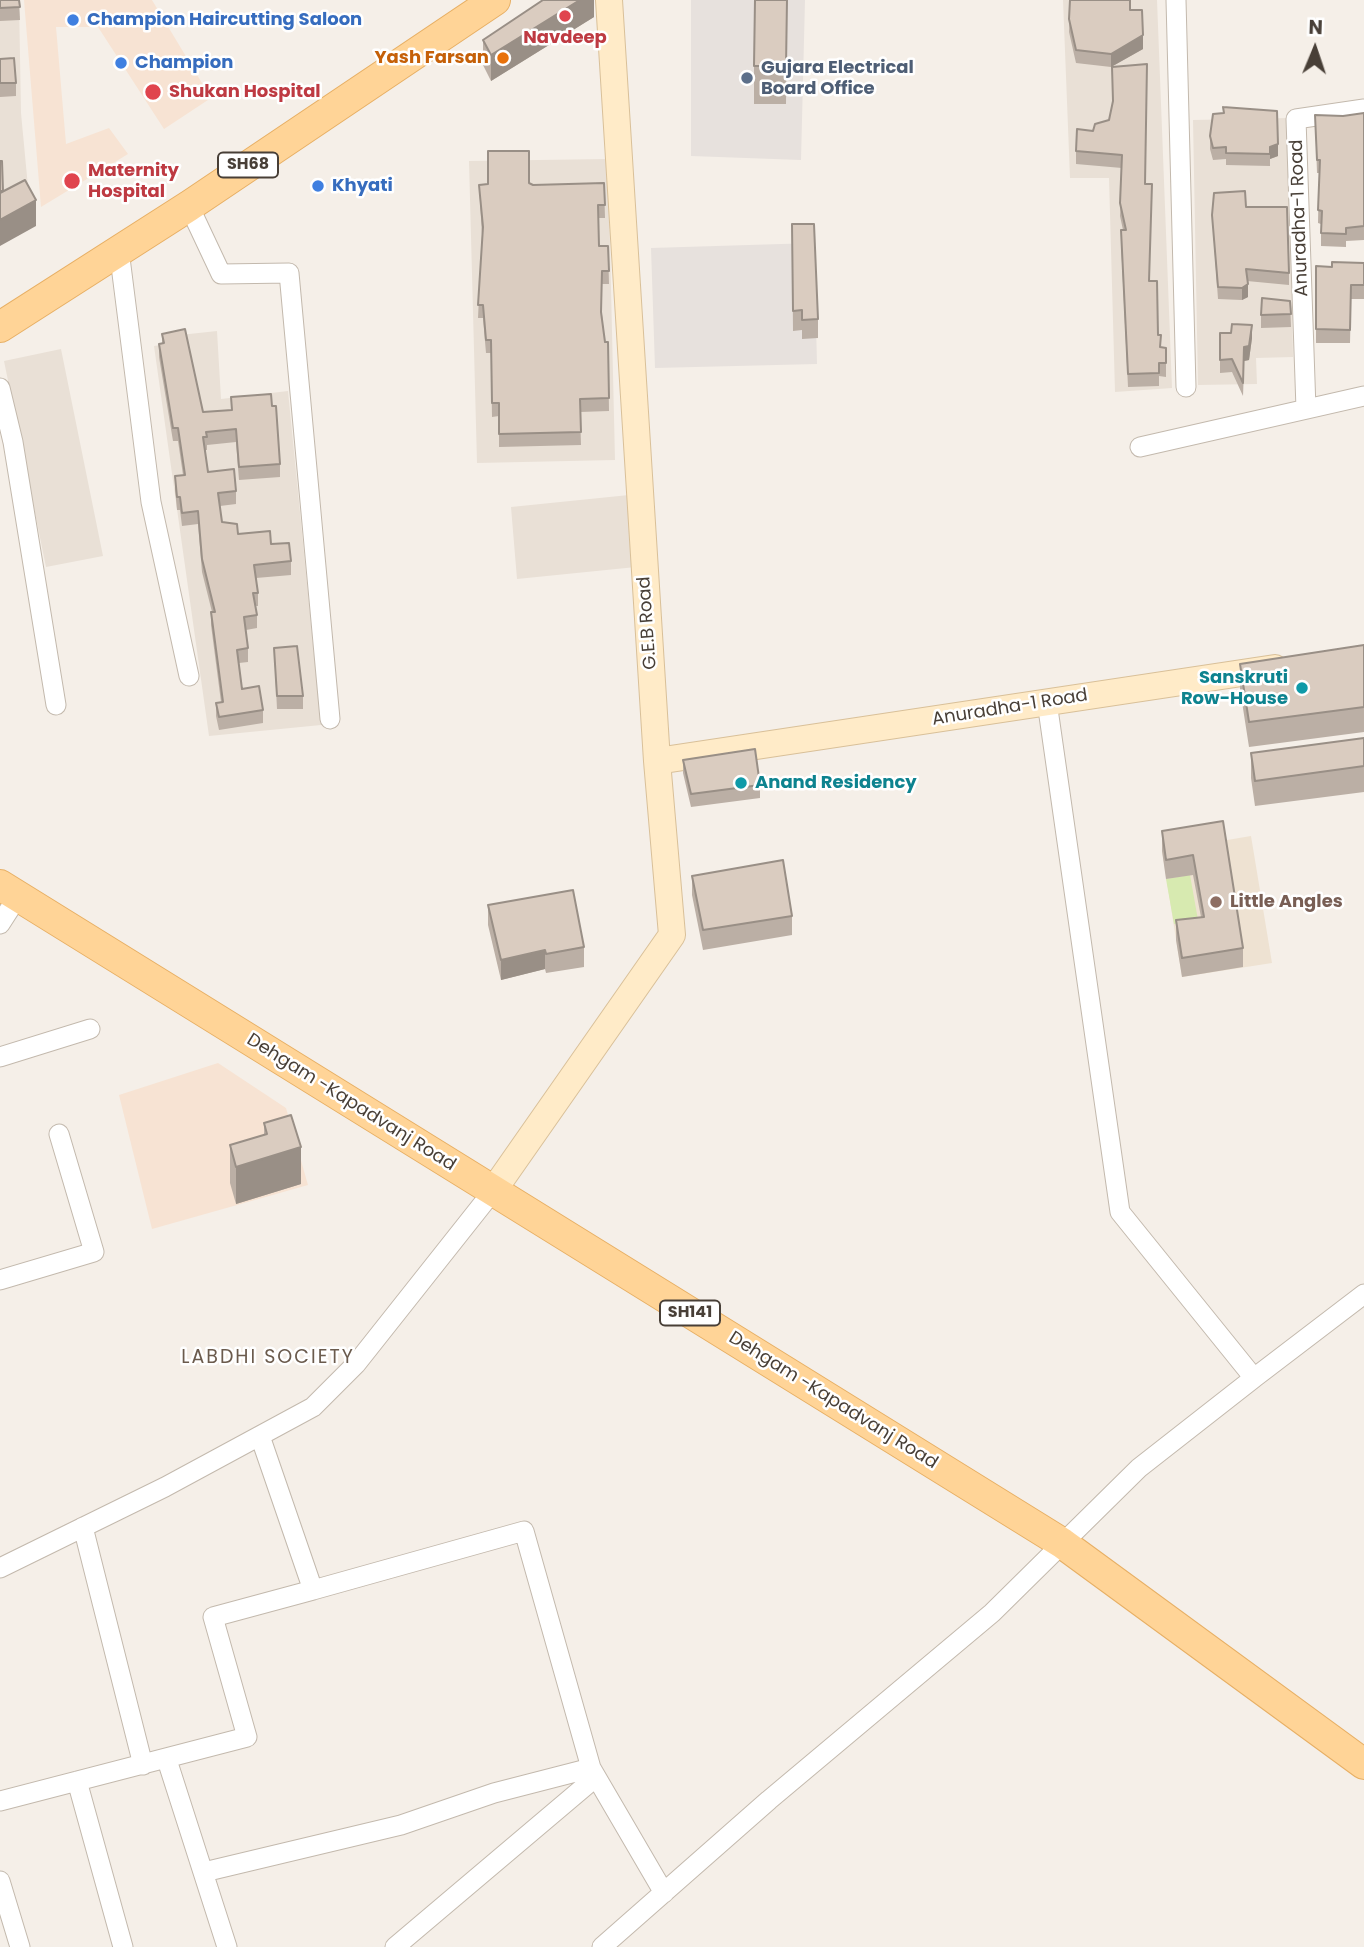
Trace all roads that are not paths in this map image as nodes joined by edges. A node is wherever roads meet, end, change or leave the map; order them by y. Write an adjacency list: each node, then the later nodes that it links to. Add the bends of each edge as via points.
1 (495, 0): 5 (main road, SH68)
2 (609, 0): 18 (street, G.E.B Road)
3 (1176, 0): 8 (street)
4 (1364, 109): 11 (street, Anuradha-1 Road, via 1296,119)
5 (188, 205): 6 (main road, SH68); 17 (street, via 221,274 289,273)
6 (120, 250): 7 (main road, SH68); 14 (street, via 151,502)
7 (0, 327)
8 (1186, 387)
9 (0, 388): 16 (street)
10 (1364, 396): 11 (street)
11 (1306, 409): 12 (street)
12 (1140, 447)
13 (1295, 665): 15 (street, Anuradha-1 Road)
14 (189, 676)
15 (1047, 702): 18 (street, Anuradha-1 Road); 27 (street, via 1120,1212)
16 (56, 705)
17 (330, 719)
18 (657, 761): 24 (street, G.E.B Road, via 672,935)
19 (9, 891): 20 (street); 24 (main road, Dehgam -Kapadvanj Road / SH141)
20 (0, 925)
21 (90, 1029): 22 (street)
22 (0, 1057)
23 (59, 1133): 25 (street, via 93,1252)
24 (494, 1191): 28 (street, via 356,1364 313,1407); 30 (main road, Dehgam -Kapadvanj Road / SH141)
25 (0, 1280)
26 (1364, 1294): 27 (street)
27 (1254, 1378): 30 (street, via 1139,1468)
28 (260, 1436): 29 (street); 32 (street)
29 (83, 1527): 31 (street); 35 (street)
30 (1062, 1544): 34 (main road, Dehgam -Kapadvanj Road / SH141); 41 (street, via 992,1613)
31 (0, 1568)
32 (313, 1590): 33 (street, via 214,1618 247,1737); 36 (street, via 524,1531)
33 (167, 1760): 35 (street); 39 (street)
34 (1364, 1764)
35 (143, 1765): 37 (street)
36 (594, 1773): 39 (street, via 494,1793 401,1825); 41 (street); 45 (street)
37 (77, 1782): 38 (street); 43 (street)
38 (0, 1801)
39 (204, 1872): 44 (street)
40 (0, 1881): 42 (street)
41 (664, 1893): 46 (street)
42 (20, 1947)
43 (123, 1947)
44 (227, 1947)
45 (395, 1947)
46 (603, 1947)

